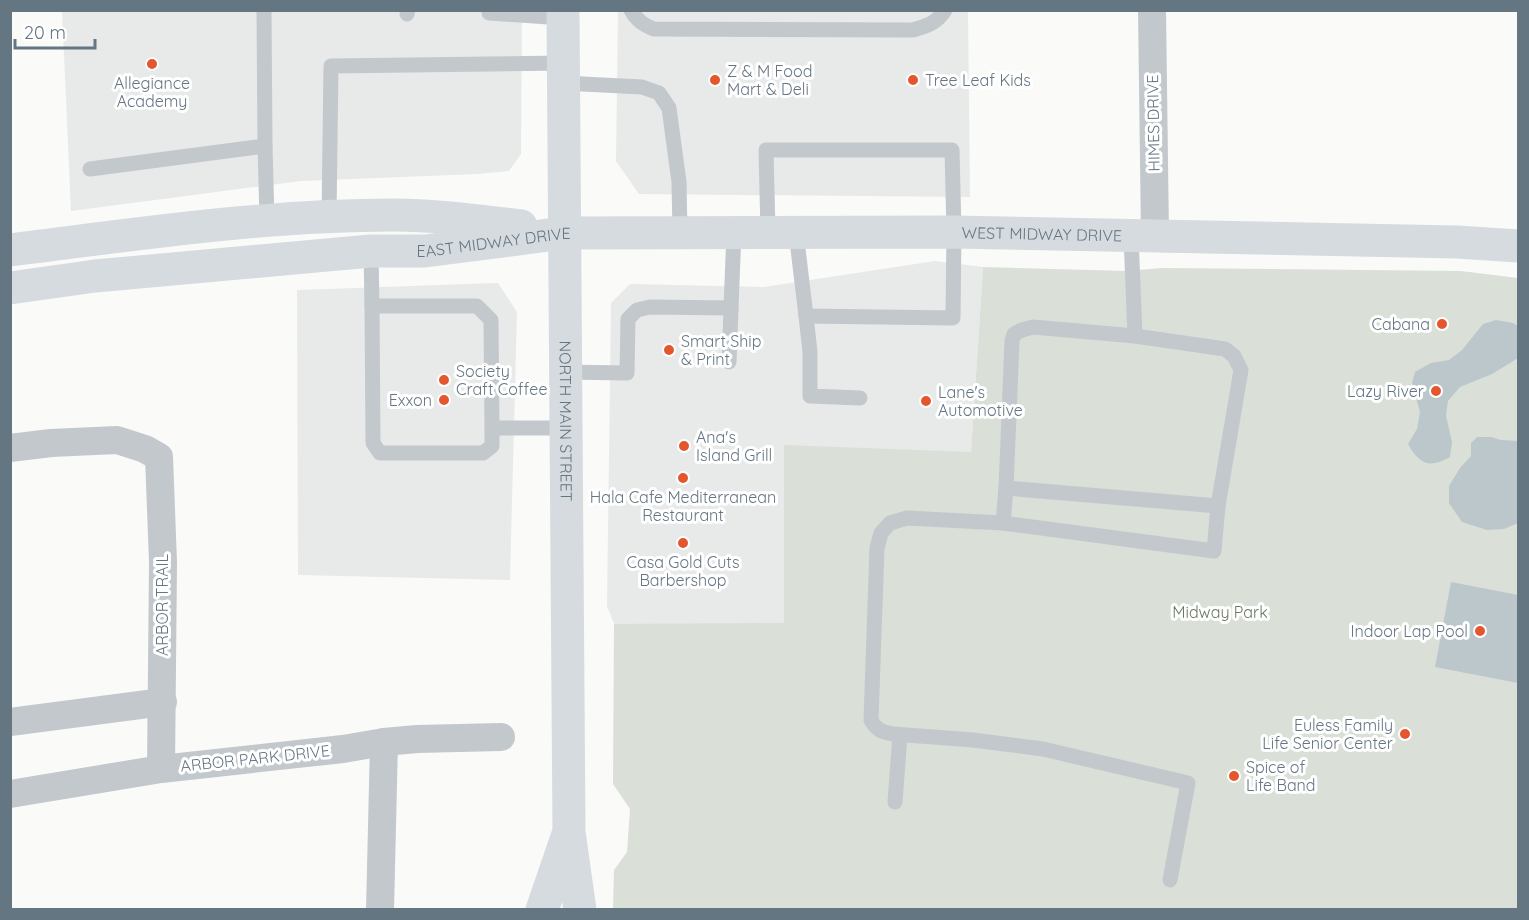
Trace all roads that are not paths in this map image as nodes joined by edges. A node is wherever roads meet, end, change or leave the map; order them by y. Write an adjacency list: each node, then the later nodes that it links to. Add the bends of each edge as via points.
1 (264, 10): 8 (lane)
2 (489, 10): 6 (lane)
3 (631, 10): 4 (lane, via 643,24 654,29 877,30 913,30 930,25)
4 (945, 10)
5 (1152, 10): 17 (street, HIMES DRIVE)
6 (563, 14): 7 (main road, NORTH MAIN STREET)
7 (563, 73): 10 (lane, via 331,66); 12 (main road, NORTH MAIN STREET); 13 (lane, via 658,93 669,108 679,182)
8 (265, 146): 9 (lane); 11 (lane)
9 (90, 169)
10 (329, 217): 11 (main road, EAST MIDWAY DRIVE); 12 (main road, EAST MIDWAY DRIVE, via 395,215)
11 (267, 219): 19 (main road, EAST MIDWAY DRIVE)
12 (564, 232): 13 (main road, WEST MIDWAY DRIVE); 20 (main road, EAST MIDWAY DRIVE, via 424,251); 27 (main road, NORTH MAIN STREET)
13 (680, 232): 14 (main road, WEST MIDWAY DRIVE)
14 (734, 232): 15 (main road, WEST MIDWAY DRIVE); 23 (lane)
15 (782, 232): 16 (main road, WEST MIDWAY DRIVE); 16 (lane, via 766,150 952,150); 24 (lane)
16 (954, 232): 17 (main road, WEST MIDWAY DRIVE); 24 (lane, via 953,318)
17 (1143, 236): 18 (main road, WEST MIDWAY DRIVE); 25 (lane)
18 (1518, 246)
19 (10, 250)
20 (371, 251): 21 (main road, EAST MIDWAY DRIVE, via 94,276); 22 (lane)
21 (10, 288)
22 (372, 306): 29 (lane, via 477,306 491,320); 29 (lane, via 373,443 380,453 483,453 492,446)
23 (731, 308): 26 (lane); 27 (lane, via 637,310 628,319 627,373)
24 (806, 316): 28 (lane, via 810,396)
25 (1135, 336): 32 (lane, via 1033,327 1014,334); 33 (lane, via 1225,349 1241,370)
26 (729, 362)
27 (566, 372): 30 (main road, NORTH MAIN STREET)
28 (860, 398)
29 (492, 428): 30 (lane)
30 (566, 428): 43 (main road, NORTH MAIN STREET)
31 (10, 448): 35 (street, ARBOR TRAIL, via 117,440 159,457)
32 (1006, 488): 33 (lane); 34 (lane)
33 (1218, 506): 34 (lane, via 1214,551)
34 (1003, 523): 37 (lane, via 907,518 890,523 881,533 877,548 871,720 882,732)
35 (163, 702): 36 (street); 40 (street, ARBOR TRAIL)
36 (10, 722)
37 (900, 735): 42 (lane); 44 (lane, via 1043,749 1188,783)
38 (501, 737): 39 (street, ARBOR PARK DRIVE)
39 (384, 742): 40 (street, ARBOR PARK DRIVE); 45 (street)
40 (161, 769): 41 (street, ARBOR PARK DRIVE)
41 (10, 794)
42 (896, 802)
43 (569, 832): 46 (main road, NORTH MAIN STREET); 47 (main road, NORTH MAIN STREET)
44 (1170, 880)
45 (380, 909)
46 (542, 909)
47 (580, 909)

